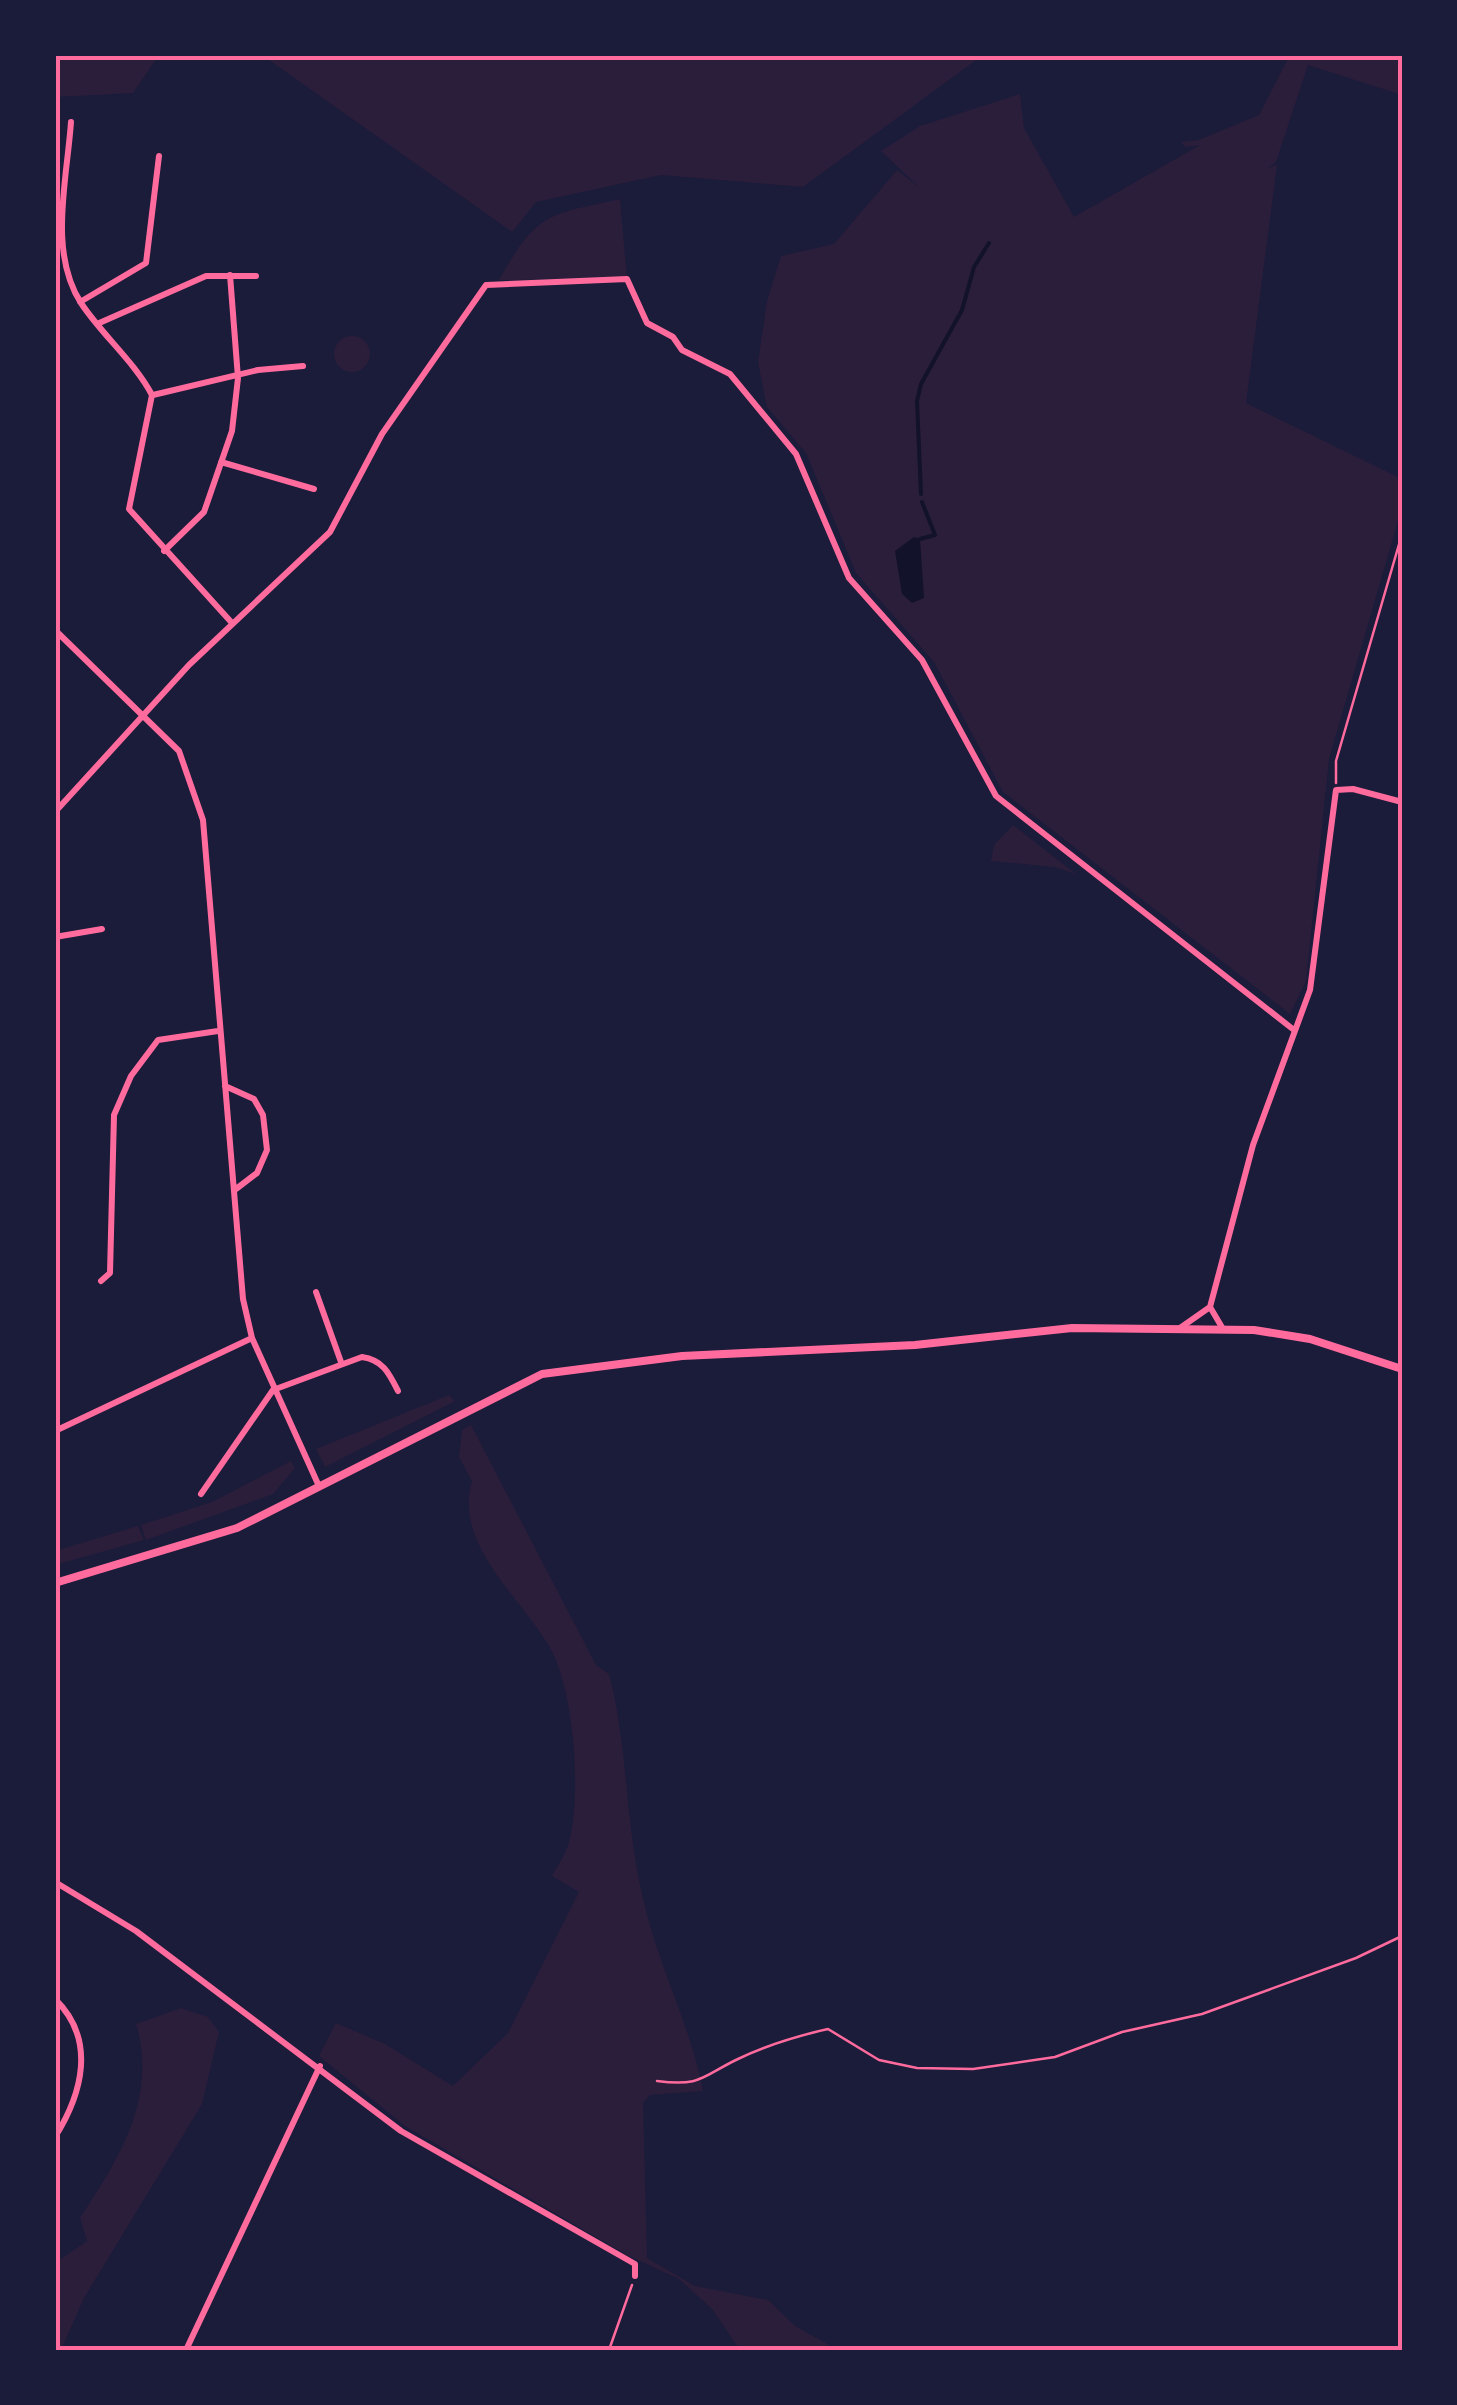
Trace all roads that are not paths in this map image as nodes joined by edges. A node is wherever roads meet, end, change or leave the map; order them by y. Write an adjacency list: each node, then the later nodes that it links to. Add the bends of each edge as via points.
1 (71, 122): 5 (street, via 62,248 64,271)
2 (159, 156): 5 (street, via 146,263)
3 (230, 274): 4 (street); 6 (street, via 184,283); 8 (street)
4 (256, 276)
5 (80, 302): 6 (street)
6 (97, 324): 9 (street)
7 (303, 366): 8 (street)
8 (238, 378): 9 (street); 10 (street)
9 (152, 394): 12 (street, via 129,509)
10 (222, 462): 11 (street); 12 (street, via 204,512)
11 (314, 490)
12 (164, 551): 13 (street)
13 (232, 624): 15 (street); 20 (street, via 330,532 382,434 486,285 626,279 648,323 730,374 796,454 850,578 922,660 996,796)
14 (55, 630): 15 (street)
15 (144, 715): 17 (street); 21 (street, via 179,751 203,820)
16 (1402, 802): 20 (street, via 1336,790 1310,990)
17 (55, 812)
18 (102, 929): 19 (street)
19 (55, 937)
20 (1294, 1030): 26 (street, via 1254,1144)
21 (218, 1031): 22 (street); 24 (street, via 158,1040 131,1076 114,1114 110,1274)
22 (225, 1086): 23 (street); 23 (street, via 254,1098 267,1150 258,1173)
23 (234, 1189): 29 (street)
24 (101, 1281)
25 (316, 1292): 30 (street)
26 (1210, 1307): 27 (street); 28 (street)
27 (1180, 1328): 28 (street); 35 (street, via 1072,1328 925,1344 682,1356 542,1374)
28 (1223, 1328): 31 (street, via 1310,1339)
29 (252, 1338): 32 (street); 34 (street)
30 (341, 1362): 32 (street); 33 (street, via 374,1359)
31 (1402, 1369)
32 (274, 1390): 35 (street); 36 (street)
33 (398, 1391)
34 (55, 1430)
35 (318, 1484): 37 (street, via 236,1528)
36 (201, 1494)
37 (55, 1583)
38 (55, 1882): 40 (street, via 136,1931)
39 (55, 1999): 41 (street, via 73,2026 84,2062 73,2108)
40 (320, 2066): 42 (street, via 401,2131 634,2264); 43 (street)
41 (55, 2137)
42 (635, 2276)
43 (186, 2350)

